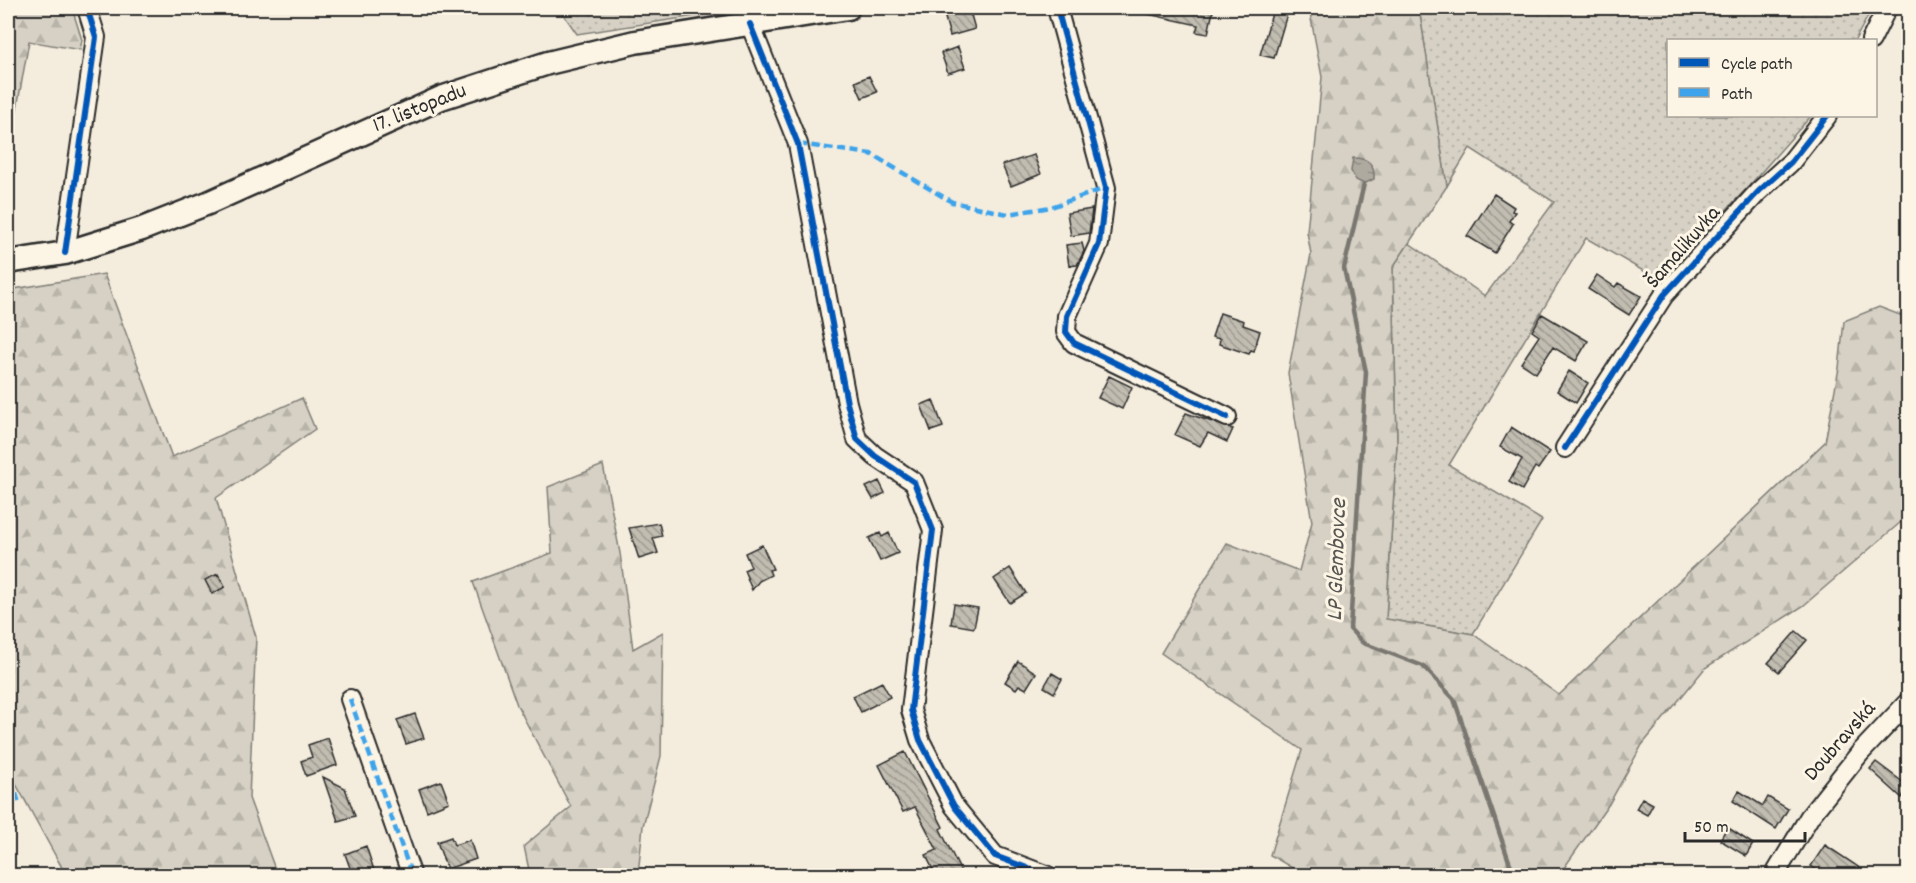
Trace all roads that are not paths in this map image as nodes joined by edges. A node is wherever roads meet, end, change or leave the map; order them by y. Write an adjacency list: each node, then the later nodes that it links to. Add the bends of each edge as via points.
1 (87, 8): 9 (street, via 96,37)
2 (848, 8): 5 (main road, 17. listopadu)
3 (1057, 8): 11 (street, via 1106,189 1099,244 1066,316 1066,332 1074,343)
4 (1887, 8): 7 (street)
5 (820, 10): 6 (main road, 17. listopadu)
6 (750, 24): 9 (main road, 17. listopadu, via 634,42 491,81 394,118 184,213); 16 (street, via 798,144 857,439 914,483 933,530 911,710 920,740 954,806 995,856)
7 (1872, 39)
8 (1826, 117): 12 (street, Šamalikuvka, via 1791,162 1758,192 1664,295)
9 (65, 253): 10 (main road, 17. listopadu)
10 (8, 262)
11 (1227, 417)
12 (1565, 448)
13 (350, 699): 15 (street)
14 (1908, 702): 17 (street, Doubravská, via 1860,753 1810,816)
15 (412, 876)
16 (1048, 876)
17 (1774, 876)

